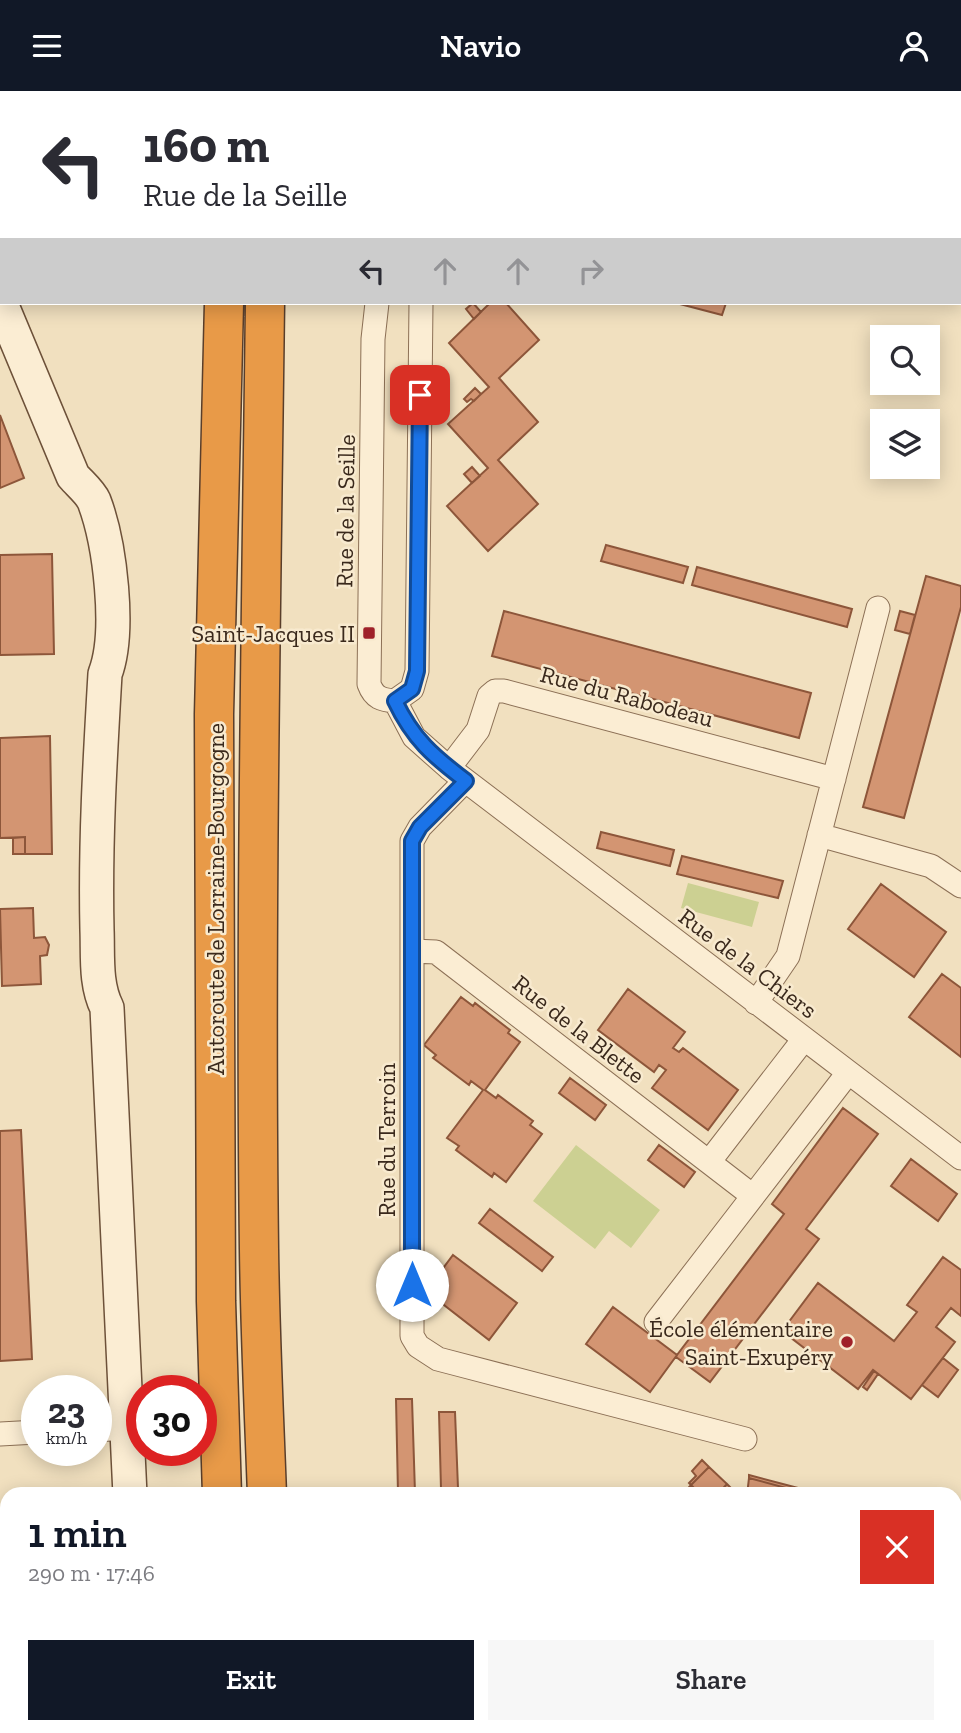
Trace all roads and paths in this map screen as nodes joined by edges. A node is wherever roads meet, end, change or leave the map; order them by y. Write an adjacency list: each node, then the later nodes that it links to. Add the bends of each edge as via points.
1 (224, 305): 30 (highway, Autoroute de Lorraine-Bourgogne, via 214,713 216,1301)
2 (265, 305): 31 (highway, Autoroute de Lorraine-Bourgogne, via 258,1079)
3 (377, 305): 8 (street, Rue de la Seille, via 369,684 376,697)
4 (419, 305): 8 (street, via 417,671 412,689)
5 (1, 306): 6 (main road)
6 (9, 347): 22 (main road, via 73,476 70,493 93,583 98,661 105,674 98,809 99,992 93,1008)
7 (878, 608): 10 (street)
8 (395, 701): 9 (street, Rue de la Seille, via 415,737)
9 (457, 775): 10 (street, Rue du Rabodeau, via 489,696 504,691); 11 (street, Rue de la Seille); 14 (street, Rue du Terroin, via 414,835)
10 (834, 779): 12 (street)
11 (503, 810): 15 (street, Rue de la Chiers)
12 (819, 835): 13 (street, via 931,866); 15 (street, via 788,956)
13 (961, 886)
14 (412, 951): 19 (street, Rue de la Blette, via 436,952); 26 (street, Rue du Terroin, via 412,1336 418,1346 438,1359)
15 (757, 1003): 16 (street, Rue de la Chiers)
16 (804, 1038): 17 (street, Rue de la Chiers); 19 (street)
17 (848, 1073): 18 (street, Rue de la Chiers); 20 (street)
18 (960, 1156)
19 (709, 1162): 20 (street, Rue de la Blette)
20 (753, 1196): 21 (street)
21 (656, 1322)
22 (107, 1375)
23 (21, 1433): 24 (street)
24 (0, 1434)
25 (112, 1438): 29 (main road)
26 (745, 1439)
27 (108, 1466): 28 (main road)
28 (107, 1487)
29 (127, 1487)
30 (222, 1487)
31 (267, 1487)

